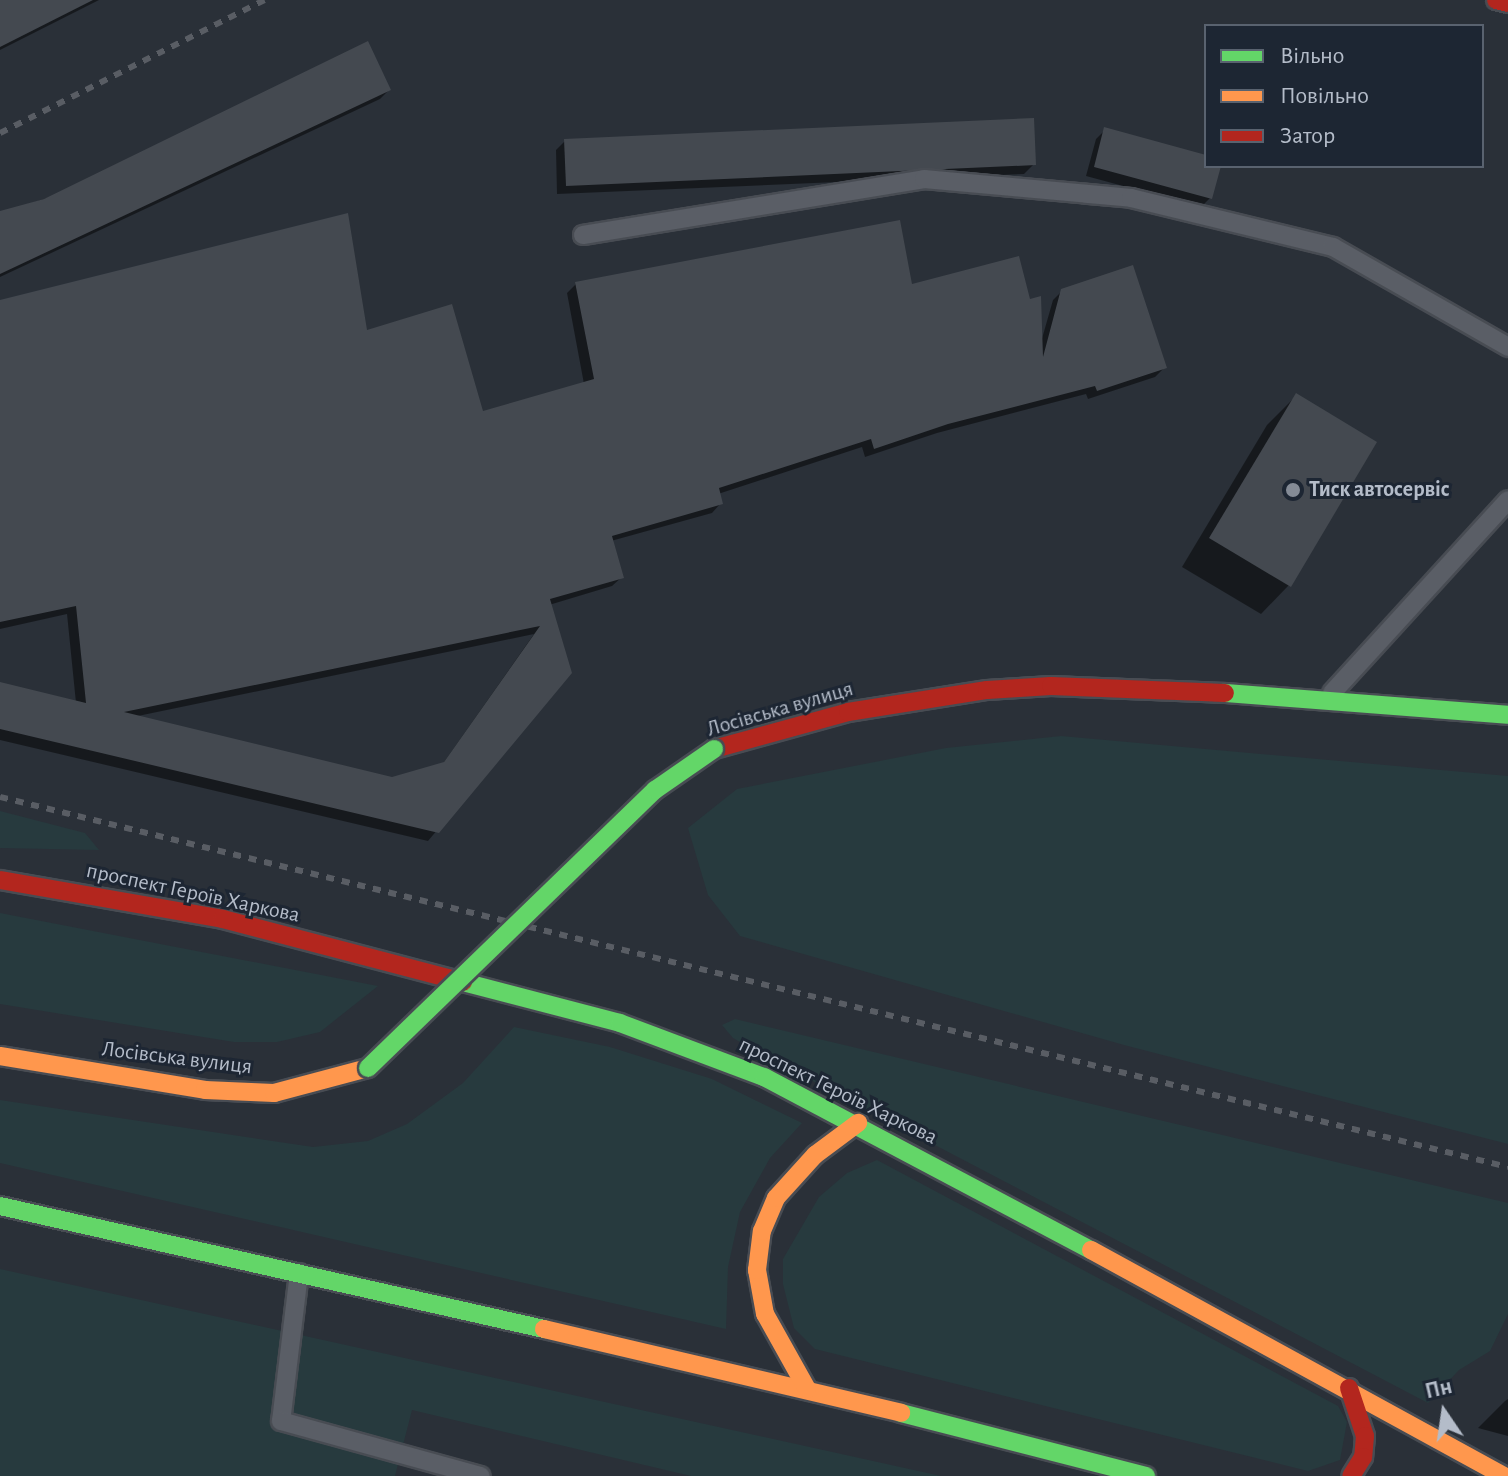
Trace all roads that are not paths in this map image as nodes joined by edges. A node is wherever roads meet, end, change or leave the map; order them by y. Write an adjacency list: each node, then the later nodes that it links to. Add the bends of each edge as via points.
1 (1496, 0): 2 (main road)
2 (1508, 3)
3 (583, 235): 4 (lane, via 924,179 1131,198 1333,247)
4 (1508, 347)
5 (1508, 500): 6 (lane)
6 (1328, 697): 7 (main road, Лосівська вулиця); 9 (main road, Лосівська вулиця, bridge, via 1051,686 987,690 848,712 714,749 655,790 368,1068 323,1084 274,1093 205,1090)
7 (1508, 715)
8 (0, 880): 10 (main road, проспект Героїв Харкова, via 223,919 620,1023 764,1077)
9 (0, 1056)
10 (858, 1123): 13 (main road, проспект Героїв Харкова); 14 (main road, via 815,1155 776,1198 762,1231 757,1270 765,1314)
11 (0, 1206): 12 (main road)
12 (300, 1270): 14 (main road); 15 (lane, via 281,1421)
13 (1349, 1388): 17 (main road, via 1365,1436 1363,1457); 18 (main road, проспект Героїв Харкова)
14 (807, 1389): 16 (main road)
15 (481, 1476)
16 (1146, 1476)
17 (1351, 1476)
18 (1504, 1476)

